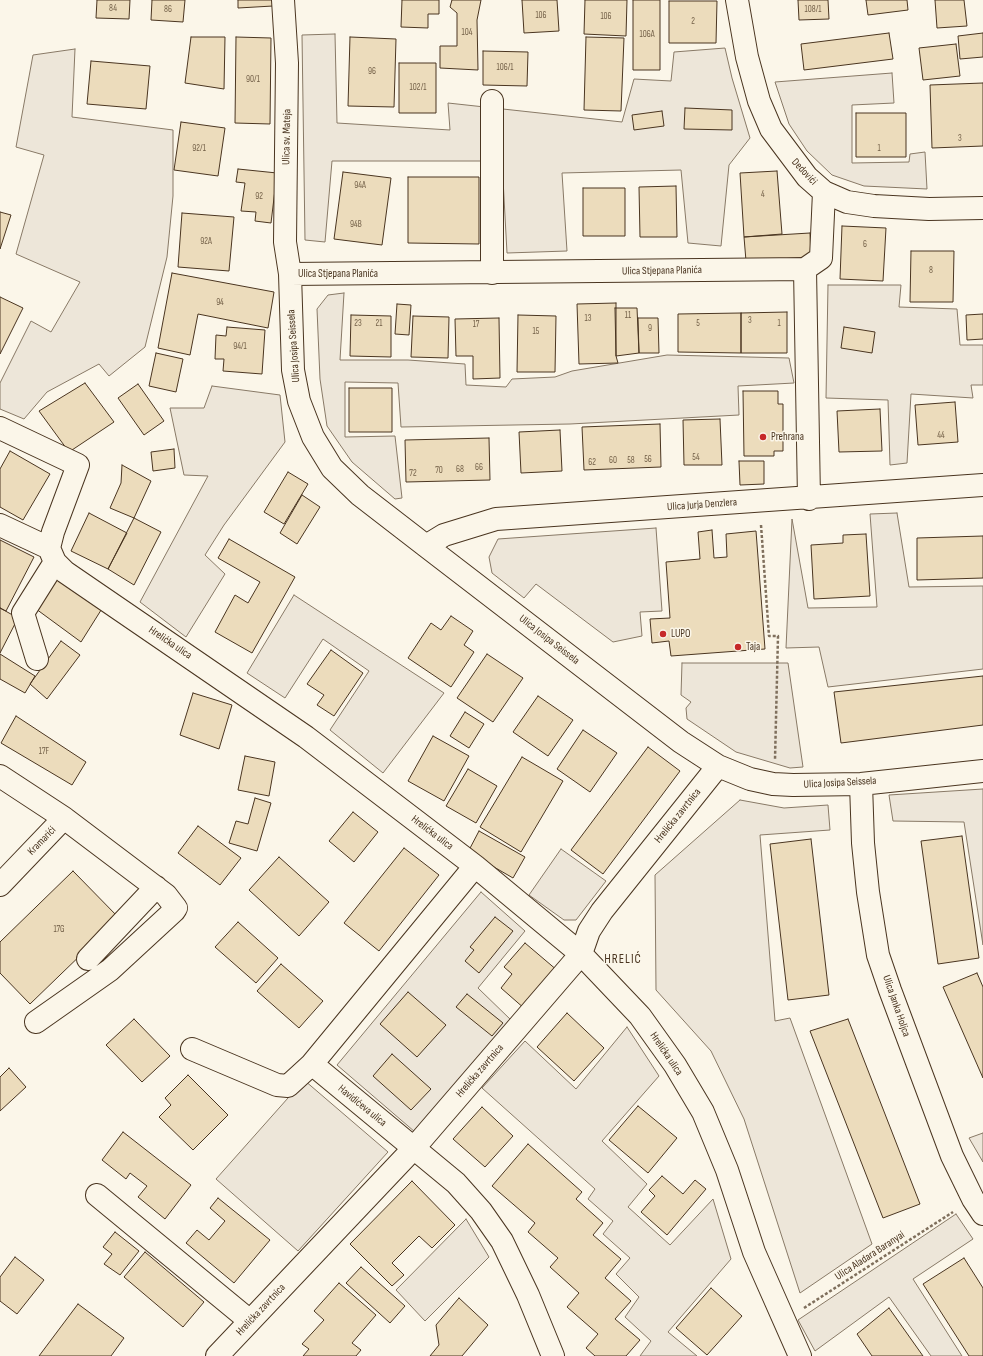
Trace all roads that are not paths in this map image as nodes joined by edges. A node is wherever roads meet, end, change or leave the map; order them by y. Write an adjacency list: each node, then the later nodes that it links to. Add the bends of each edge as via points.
1 (283, 0): 8 (street, Ulica sv. Mateja, via 288,63 285,242)
2 (737, 0): 4 (street, Dedovići, via 758,101 770,129 807,177)
3 (492, 101): 7 (street)
4 (824, 192): 5 (street, Dedovići, via 848,202 874,206); 6 (street, via 822,258)
5 (983, 208)
6 (805, 269): 7 (street, Ulica Stjepana Planića); 11 (street)
7 (492, 273): 8 (street, Ulica Stjepana Planića)
8 (290, 274): 13 (street, Ulica Josipa Seissela, via 293,370 299,402 313,437 332,468 360,495)
9 (0, 428): 14 (street, via 78,465 53,532)
10 (983, 485): 11 (street, Ulica Jurja Denzlera)
11 (809, 498): 13 (street, Ulica Jurja Denzlera, via 496,519 444,535)
12 (0, 525): 14 (street, Hrelićka ulica)
13 (426, 546): 16 (street, Ulica Josipa Seissela, via 681,742)
14 (52, 555): 15 (street, via 23,613); 21 (street, Hrelićka ulica, via 65,572 306,737)
15 (37, 659)
16 (718, 766): 19 (street, Ulica Josipa Seissela, via 750,779 773,784); 24 (street, Hrelićka zavrtnica, via 602,911 589,930)
17 (983, 771): 19 (street, Ulica Josipa Seissela)
18 (0, 776): 20 (street, Kramarići)
19 (861, 784): 31 (street, Ulica Janka Holjca, via 863,843 878,955 952,1156)
20 (64, 818): 22 (street, Kramarići); 23 (street)
21 (475, 866): 24 (street, Hrelićka ulica); 28 (street)
22 (0, 885)
23 (156, 887): 25 (street); 26 (street, via 176,908 174,912 110,970)
24 (581, 954): 29 (street, Hrelićka zavrtnica); 36 (street, Hrelićka ulica, via 640,1016 703,1112 727,1170 754,1252)
25 (88, 959)
26 (36, 1022)
27 (192, 1049): 28 (street, via 277,1085 288,1086)
28 (312, 1064): 29 (street, Havidićeva ulica)
29 (414, 1148): 32 (street, Hrelićka zavrtnica); 35 (street, Havidićeva ulica, via 456,1183 481,1211 502,1241)
30 (97, 1195): 32 (street)
31 (983, 1214)
32 (250, 1321): 33 (street, Hrelićka zavrtnica)
33 (237, 1348): 34 (street, Hrelićka zavrtnica)
34 (217, 1356)
35 (553, 1356)
36 (800, 1356)

